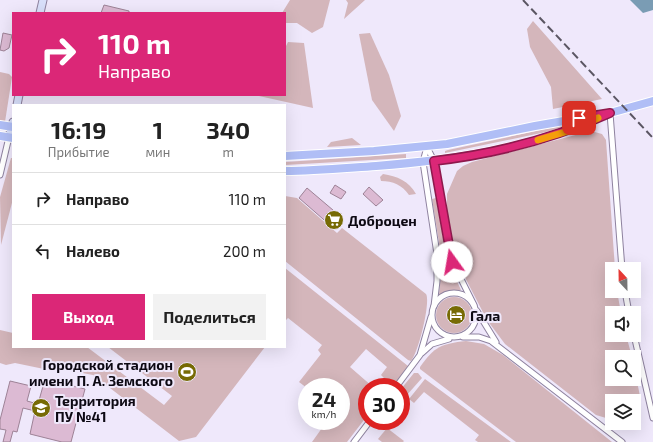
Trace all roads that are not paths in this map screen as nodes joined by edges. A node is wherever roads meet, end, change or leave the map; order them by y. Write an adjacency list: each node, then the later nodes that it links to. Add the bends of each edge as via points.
1 (43, 0): 2 (street)
2 (40, 12)
3 (653, 101): 4 (main road)
4 (610, 113): 9 (main road); 11 (main road, via 554,136 468,156); 15 (street)
5 (0, 125): 6 (main road)
6 (12, 125)
7 (0, 136): 8 (main road)
8 (11, 138): 14 (street)
9 (427, 147): 10 (main road); 11 (street); 12 (street)
10 (286, 156)
11 (434, 161): 12 (main road); 17 (street, via 452,262)
12 (423, 162): 13 (main road); 16 (street, via 437,254)
13 (286, 171)
14 (0, 175)
15 (621, 262)
16 (434, 306): 17 (street, via 446,294 455,293 464,295); 18 (street)
17 (475, 307): 19 (street, via 475,324); 22 (street, via 488,331)
18 (432, 315): 20 (street, via 433,324 438,332); 23 (street)
19 (463, 337): 20 (street); 22 (street, via 485,338)
20 (453, 338): 23 (street, via 436,342)
21 (636, 342): 25 (street)
22 (501, 347): 28 (street)
23 (420, 355): 24 (street)
24 (403, 378)
25 (653, 418)
26 (363, 430): 27 (street)
27 (354, 442)
28 (622, 442)

